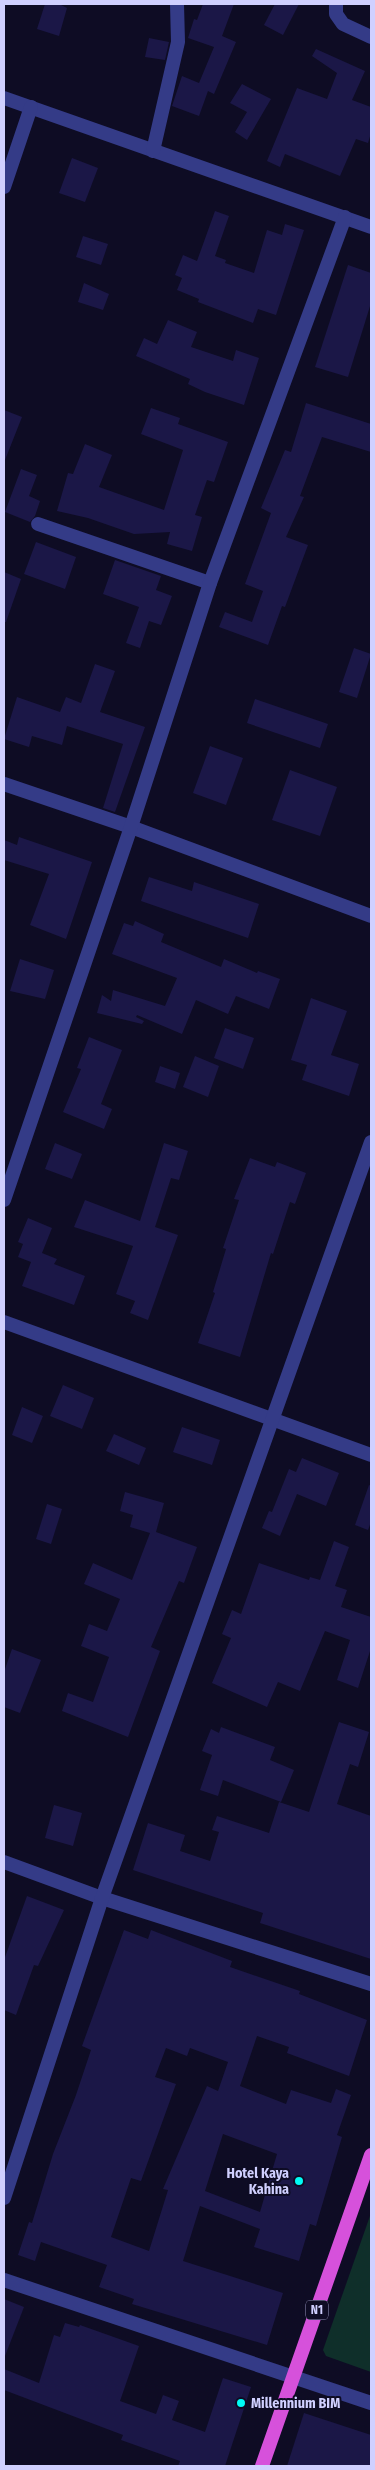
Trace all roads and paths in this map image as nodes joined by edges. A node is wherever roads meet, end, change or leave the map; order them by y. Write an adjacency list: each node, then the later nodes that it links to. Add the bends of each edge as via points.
1 (178, 4): 6 (street, via 178,42)
2 (336, 4): 3 (street, via 336,14 343,24)
3 (371, 37)
4 (4, 98): 5 (street)
5 (30, 106): 6 (street); 7 (street)
6 (153, 151): 8 (street)
7 (4, 187)
8 (345, 217): 9 (street); 11 (street)
9 (371, 227)
10 (38, 524): 11 (street)
11 (210, 583): 13 (street)
12 (4, 784): 13 (street)
13 (131, 827): 14 (street); 16 (street)
14 (371, 916)
15 (371, 1142): 18 (street)
16 (4, 1200)
17 (4, 1322): 18 (street)
18 (274, 1420): 19 (street); 21 (street)
19 (371, 1455)
20 (4, 1862): 21 (street)
21 (102, 1898): 22 (street); 24 (street)
22 (371, 1984)
23 (371, 2155): 26 (highway, N1)
24 (4, 2198)
25 (4, 2280): 26 (street)
26 (293, 2378): 27 (street); 28 (highway, N1)
27 (371, 2403)
28 (262, 2466)

